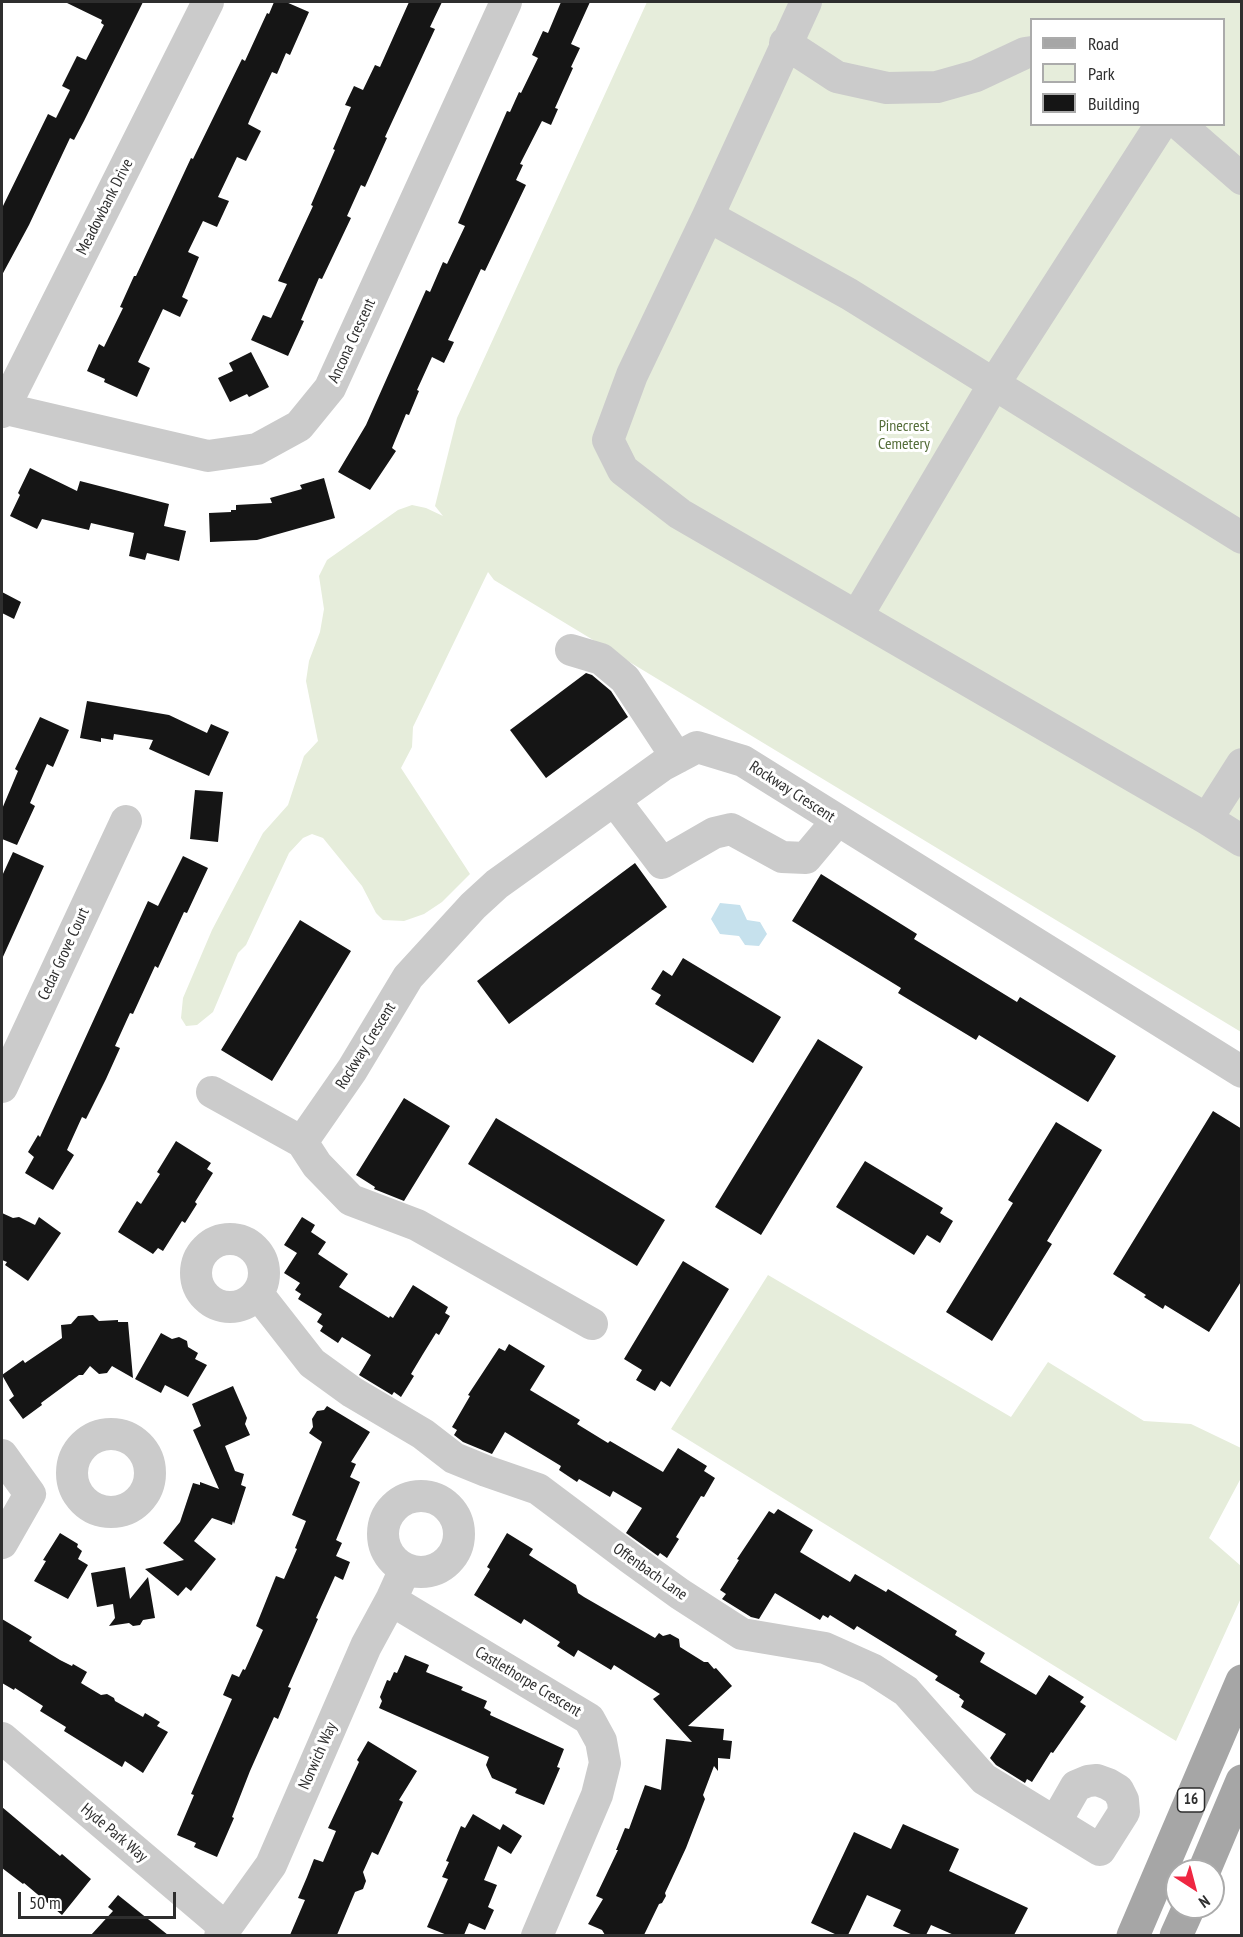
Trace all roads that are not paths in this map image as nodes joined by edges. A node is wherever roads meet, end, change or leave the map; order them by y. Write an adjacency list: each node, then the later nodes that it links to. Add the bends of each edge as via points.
1 (208, 2): 11 (street, Meadowbank Drive)
2 (506, 2): 11 (street, Ancona Crescent, via 330,388 299,426 257,449 208,456)
3 (806, 2): 4 (street)
4 (785, 43): 5 (street, via 837,77 888,88 937,87 976,76); 9 (street)
5 (1030, 52)
6 (1160, 126): 10 (street)
7 (1181, 126): 8 (street)
8 (1242, 179)
9 (708, 216): 10 (street, via 849,294); 13 (street, via 632,375 608,440 623,470 680,514)
10 (994, 384): 12 (street); 13 (street)
11 (2, 410)
12 (1242, 538)
13 (857, 616): 18 (street)
14 (571, 650): 15 (street, via 601,659 625,679)
15 (677, 758): 17 (street, Rockway Crescent); 20 (street, Rockway Crescent, via 697,747 743,761)
16 (1242, 764): 18 (street)
17 (615, 801): 20 (street, via 662,863 714,833 731,829 782,857 806,858); 25 (street, Rockway Crescent, via 473,906 408,977 352,1071)
18 (1207, 819): 21 (street)
19 (126, 821): 23 (street, Cedar Grove Court)
20 (837, 821): 22 (street, Rockway Crescent)
21 (1242, 841)
22 (1242, 1072)
23 (2, 1088)
24 (212, 1092): 25 (street)
25 (302, 1142): 27 (street, via 317,1165 351,1200 417,1225)
26 (258, 1294): 29 (street, Offenbach Lane, via 312,1363)
27 (592, 1324)
28 (2, 1455): 31 (street)
29 (454, 1458): 32 (street); 39 (street, Offenbach Lane, via 538,1489 741,1634 825,1648 872,1669 906,1691 984,1779)
30 (72, 1478): 31 (street)
31 (26, 1489): 33 (street, via 30,1494)
32 (436, 1498): 34 (street, via 423,1495 398,1503 383,1525 386,1551); 34 (street, via 447,1505 459,1526 457,1550 429,1572)
33 (2, 1543)
34 (405, 1569): 35 (street, Norwich Way)
35 (391, 1600): 42 (street, Norwich Way, via 366,1646 271,1865); 43 (street, Castlethorpe Crescent, via 589,1719 601,1741 605,1763 597,1795)
36 (1242, 1682): 44 (main road, 16)
37 (2, 1738): 42 (street, Hyde Park Way)
38 (1242, 1781): 40 (main road, 16)
39 (1056, 1821)
40 (1209, 1859)
41 (1183, 1919): 45 (main road)
42 (223, 1931)
43 (537, 1935)
44 (1133, 1935)
45 (1176, 1935)

